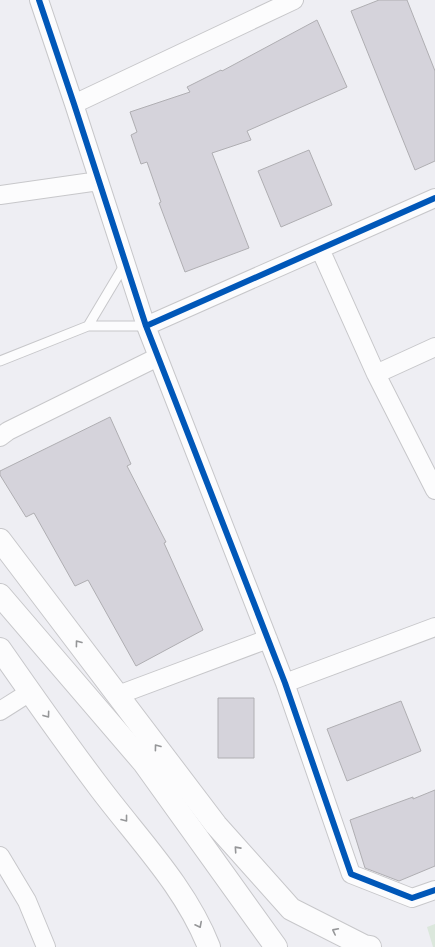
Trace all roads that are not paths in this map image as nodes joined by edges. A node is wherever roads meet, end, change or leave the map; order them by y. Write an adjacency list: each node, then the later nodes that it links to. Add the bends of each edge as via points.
1 (39, 0): 3 (street)
2 (294, 0): 3 (street)
3 (74, 104): 4 (street)
4 (99, 181): 5 (street); 8 (street)
5 (0, 195)
6 (435, 198): 7 (street)
7 (320, 249): 10 (street); 14 (street)
8 (126, 264): 9 (lane); 10 (street)
9 (88, 326): 10 (lane); 13 (lane)
10 (146, 326): 12 (street)
11 (435, 347): 14 (street)
12 (158, 356): 15 (street); 20 (street)
13 (0, 360)
14 (376, 374): 16 (street)
15 (0, 437)
16 (435, 490)
17 (0, 540): 24 (main road, one-way to 17)
18 (0, 594): 30 (main road, via 144,763)
19 (435, 627): 22 (street)
20 (268, 639): 22 (street); 24 (street)
21 (0, 649): 23 (main road)
22 (285, 683): 27 (street, via 351,874 412,898)
23 (30, 692): 25 (street); 29 (main road, one-way to 29, via 100,788 173,880 189,904)
24 (118, 695): 31 (main road, one-way to 24, via 292,909 216,825)
25 (0, 711)
26 (0, 856): 28 (street, via 27,901)
27 (435, 890)
28 (46, 947)
29 (209, 947)
30 (276, 947)
31 (370, 947)

